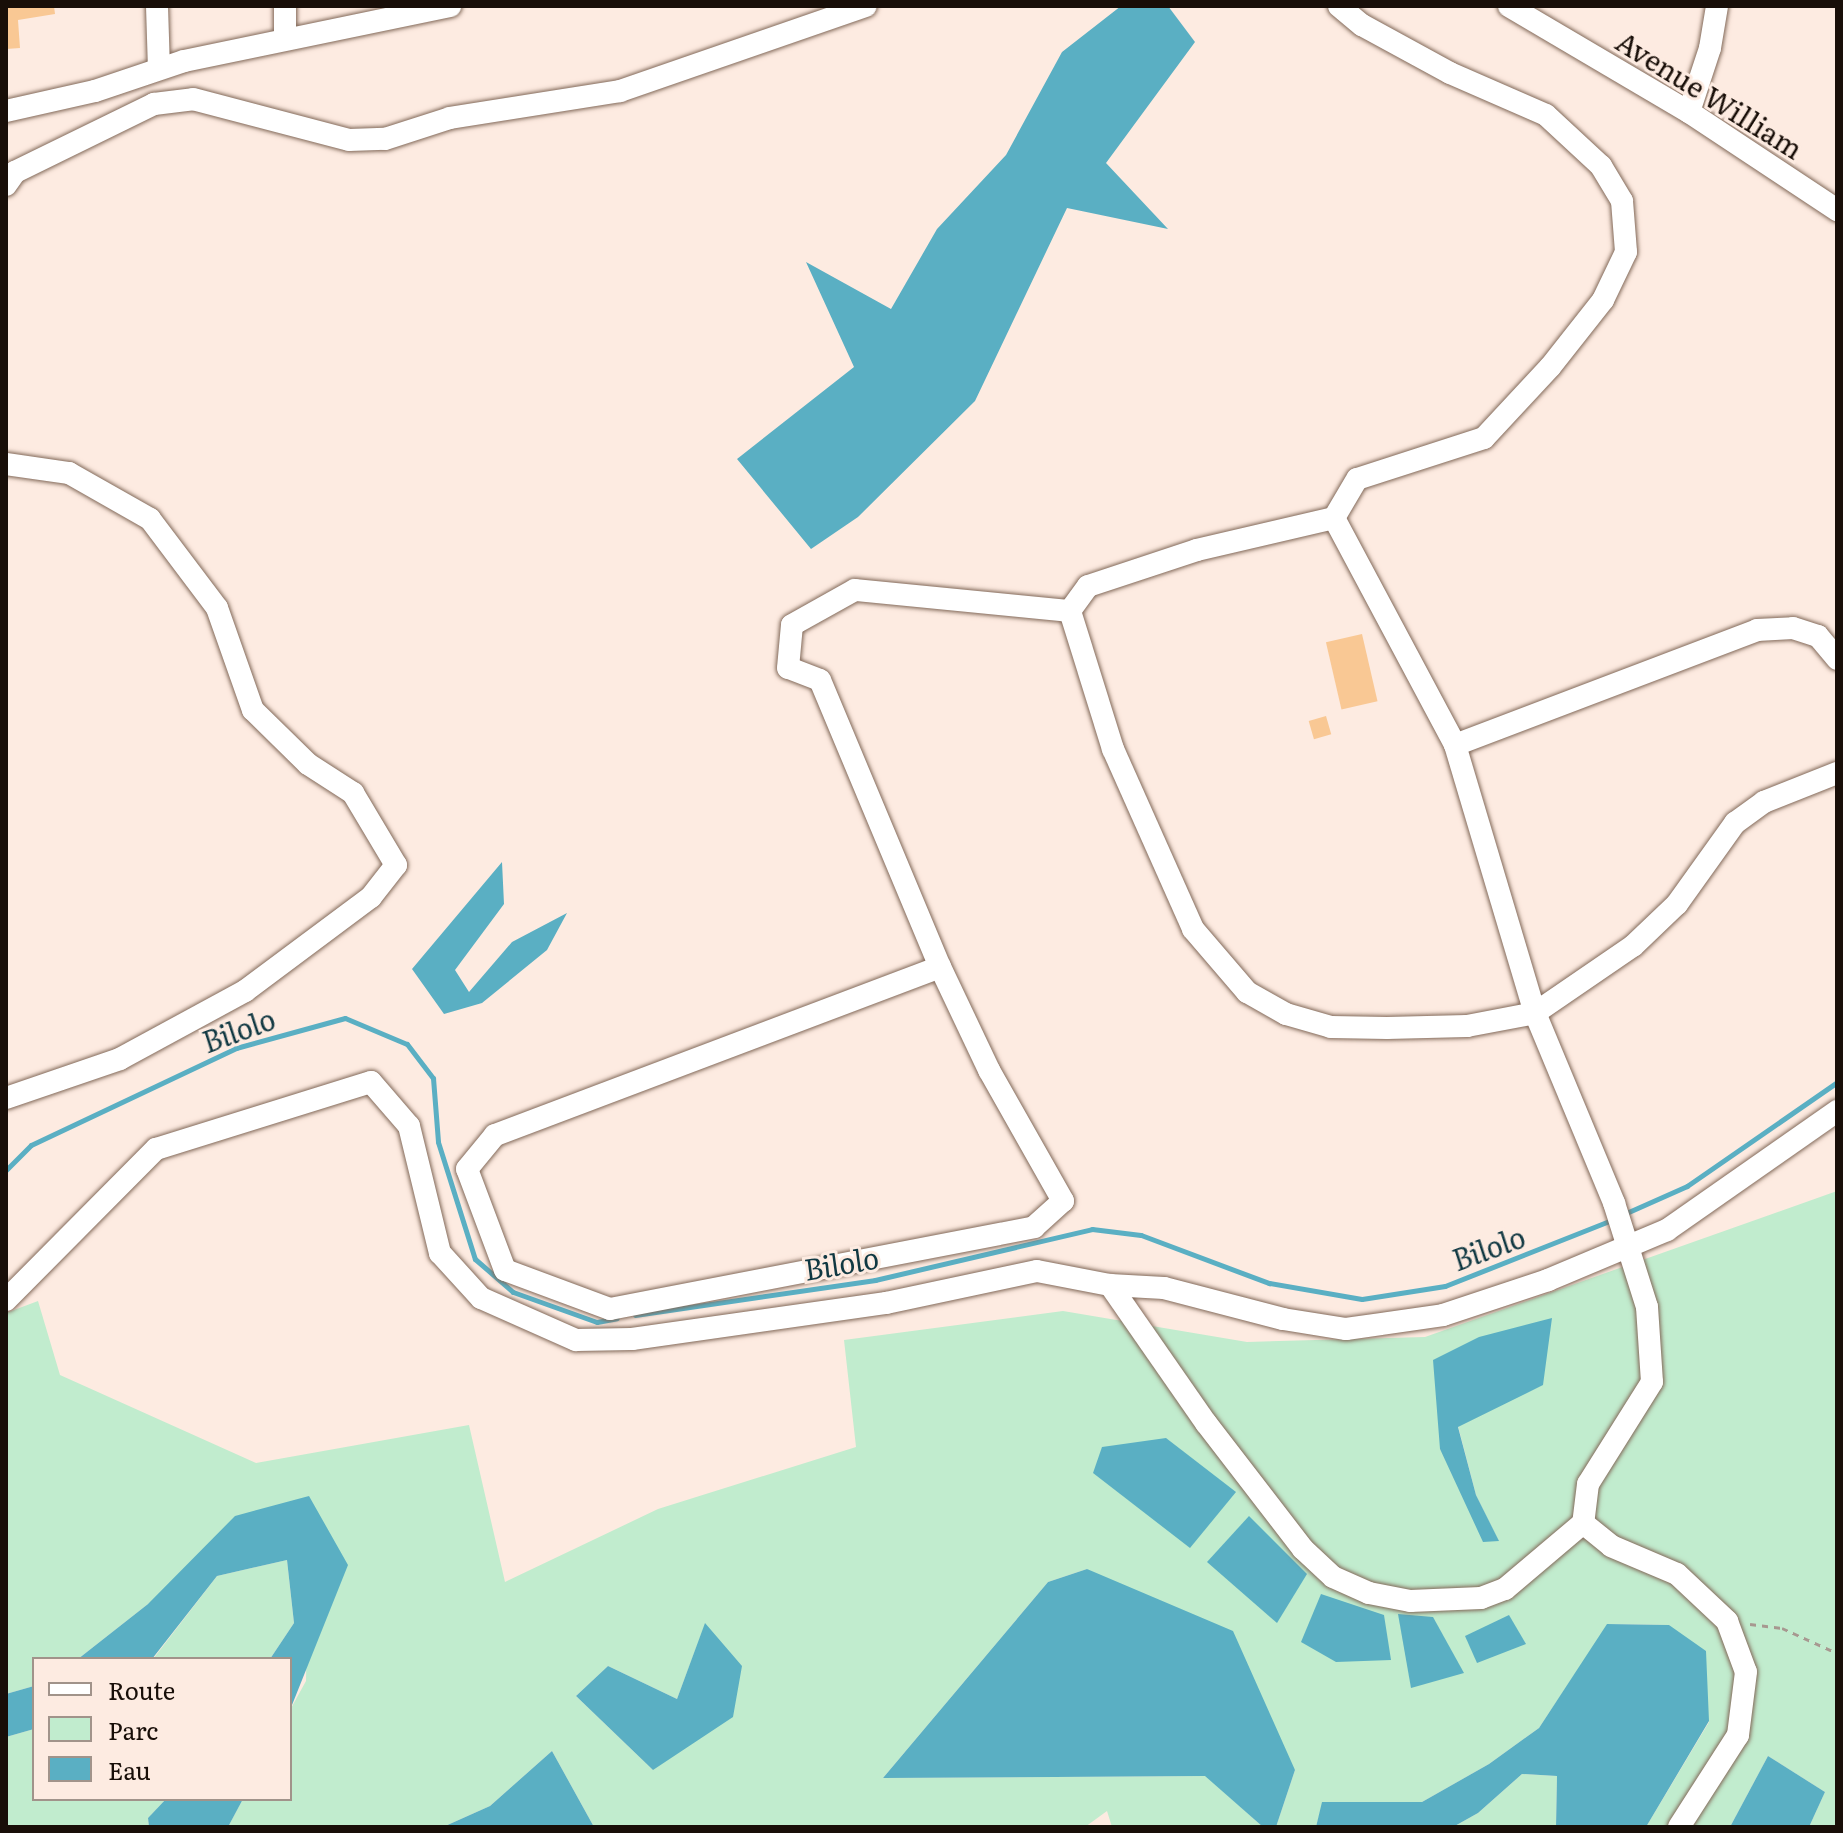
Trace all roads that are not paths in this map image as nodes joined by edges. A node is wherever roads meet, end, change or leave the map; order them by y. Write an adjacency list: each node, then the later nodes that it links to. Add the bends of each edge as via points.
1 (157, 6): 9 (street)
2 (285, 6): 8 (street)
3 (450, 6): 8 (street)
4 (866, 6): 12 (street, via 620,91 450,118 385,139 349,140 193,99 154,104 15,172)
5 (1339, 6): 15 (street, via 1362,25 1450,73 1546,115 1601,166 1622,201 1626,252 1603,300 1484,438 1357,479)
6 (1509, 6): 11 (street, Avenue William)
7 (1717, 6): 11 (street)
8 (285, 38): 9 (street)
9 (159, 68): 10 (street, via 95,91)
10 (6, 111)
11 (1689, 112): 13 (street, Avenue William)
12 (6, 185)
13 (1837, 210)
14 (6, 464): 22 (street, via 69,473 150,519 217,608 253,710 308,764 353,793 396,865 371,897 245,991 120,1059)
15 (1334, 518): 16 (street, via 1197,550 1088,586); 18 (street)
16 (1070, 611): 20 (street, via 855,590 792,625 788,668 820,680); 21 (street, via 1113,749 1193,929 1247,992 1286,1014 1331,1027 1467,1026)
17 (1837, 659): 18 (street, via 1818,636 1793,628 1757,630)
18 (1455, 745): 21 (street)
19 (1837, 773): 21 (street, via 1764,802 1735,823 1677,904 1633,946)
20 (940, 967): 20 (street, via 989,1070 1063,1201 1034,1227 610,1309 505,1270 467,1169 495,1135)
21 (1535, 1013): 24 (street)
22 (6, 1098)
23 (1837, 1111): 24 (street, via 1667,1230)
24 (1628, 1247): 25 (street, via 1443,1315 1346,1329 1283,1319 1164,1288); 27 (street, via 1647,1307 1652,1382 1588,1484)
25 (1110, 1285): 26 (street, via 1037,1271 886,1303 632,1339 576,1340 481,1298 440,1253 409,1126 371,1082 156,1149); 27 (street, via 1303,1549 1333,1577 1369,1593 1410,1601 1481,1598 1505,1589)
26 (6, 1300)
27 (1583, 1523): 28 (street, via 1611,1546 1677,1574 1727,1621 1746,1672 1738,1735)
28 (1679, 1827)

